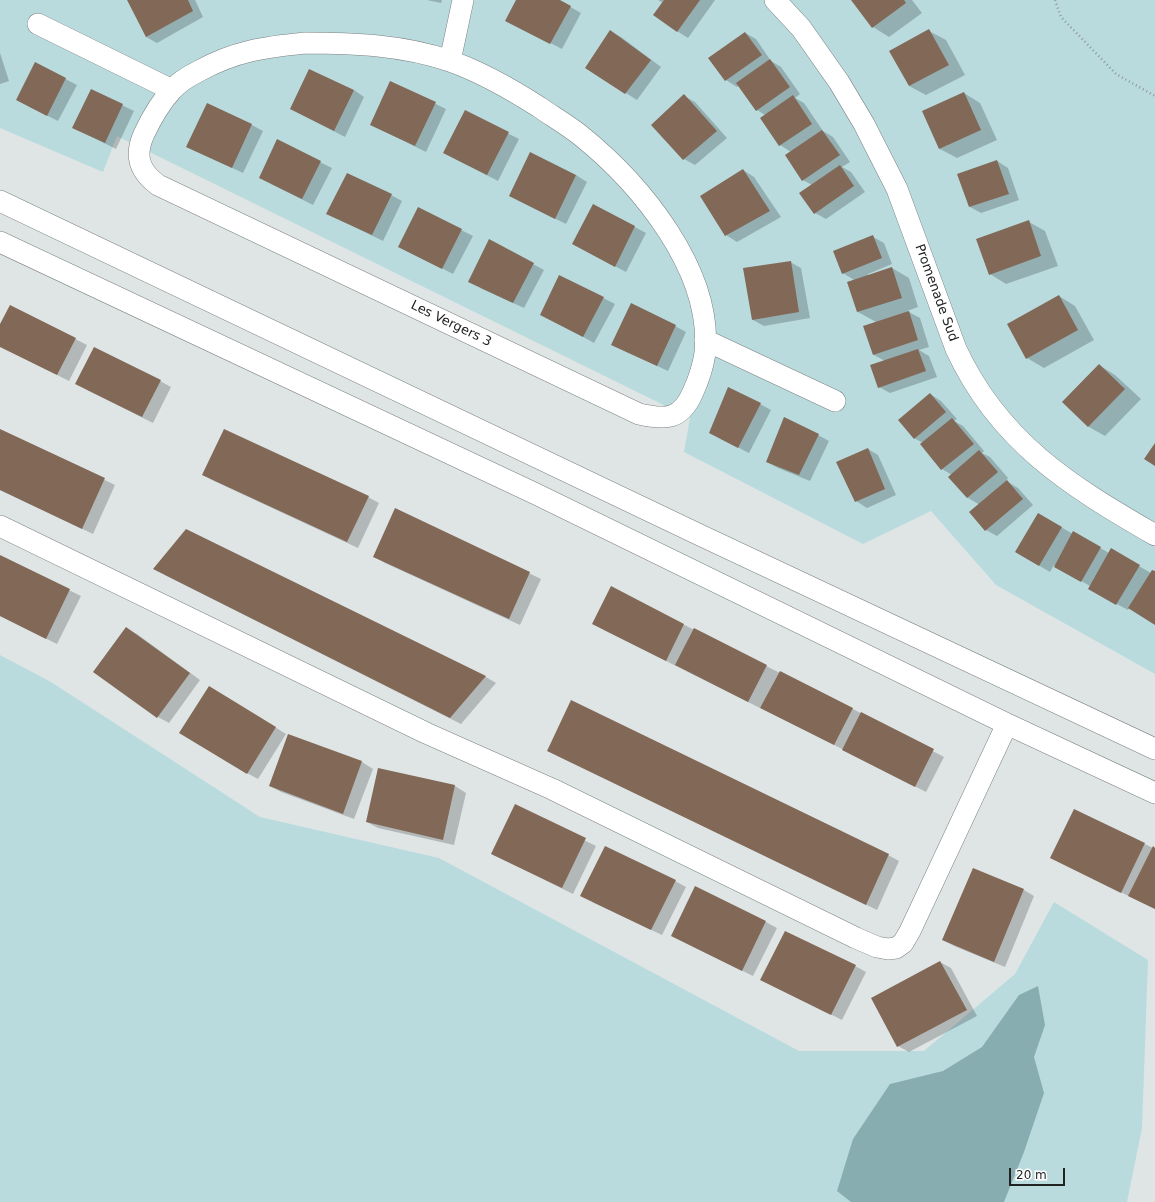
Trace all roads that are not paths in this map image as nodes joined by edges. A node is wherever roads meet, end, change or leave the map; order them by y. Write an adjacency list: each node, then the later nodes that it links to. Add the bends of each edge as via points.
1 (463, 0): 4 (street)
2 (775, 0): 11 (street, Promenade Sud, via 801,28 839,82 864,124 897,189 956,349 984,398 1009,430 1050,468 1103,506)
3 (38, 24): 5 (street)
4 (450, 61): 5 (street, Les Vergers 3, via 413,51 380,46 305,43 247,51 226,58 193,74); 8 (street, Les Vergers 3, via 503,85 580,135 633,186 650,206 688,266 701,302)
5 (172, 90): 8 (street, Les Vergers 3, via 158,108 140,146 140,163 143,171 158,185 639,414 657,418 669,417 684,407 701,371)
6 (0, 201): 13 (street)
7 (0, 242): 12 (street, via 544,498)
8 (705, 340): 9 (street)
9 (835, 401)
10 (0, 526): 12 (street, via 426,733 552,789 877,947 896,948 910,931)
11 (1155, 535)
12 (1007, 724): 14 (street)
13 (1155, 749)
14 (1155, 793)

